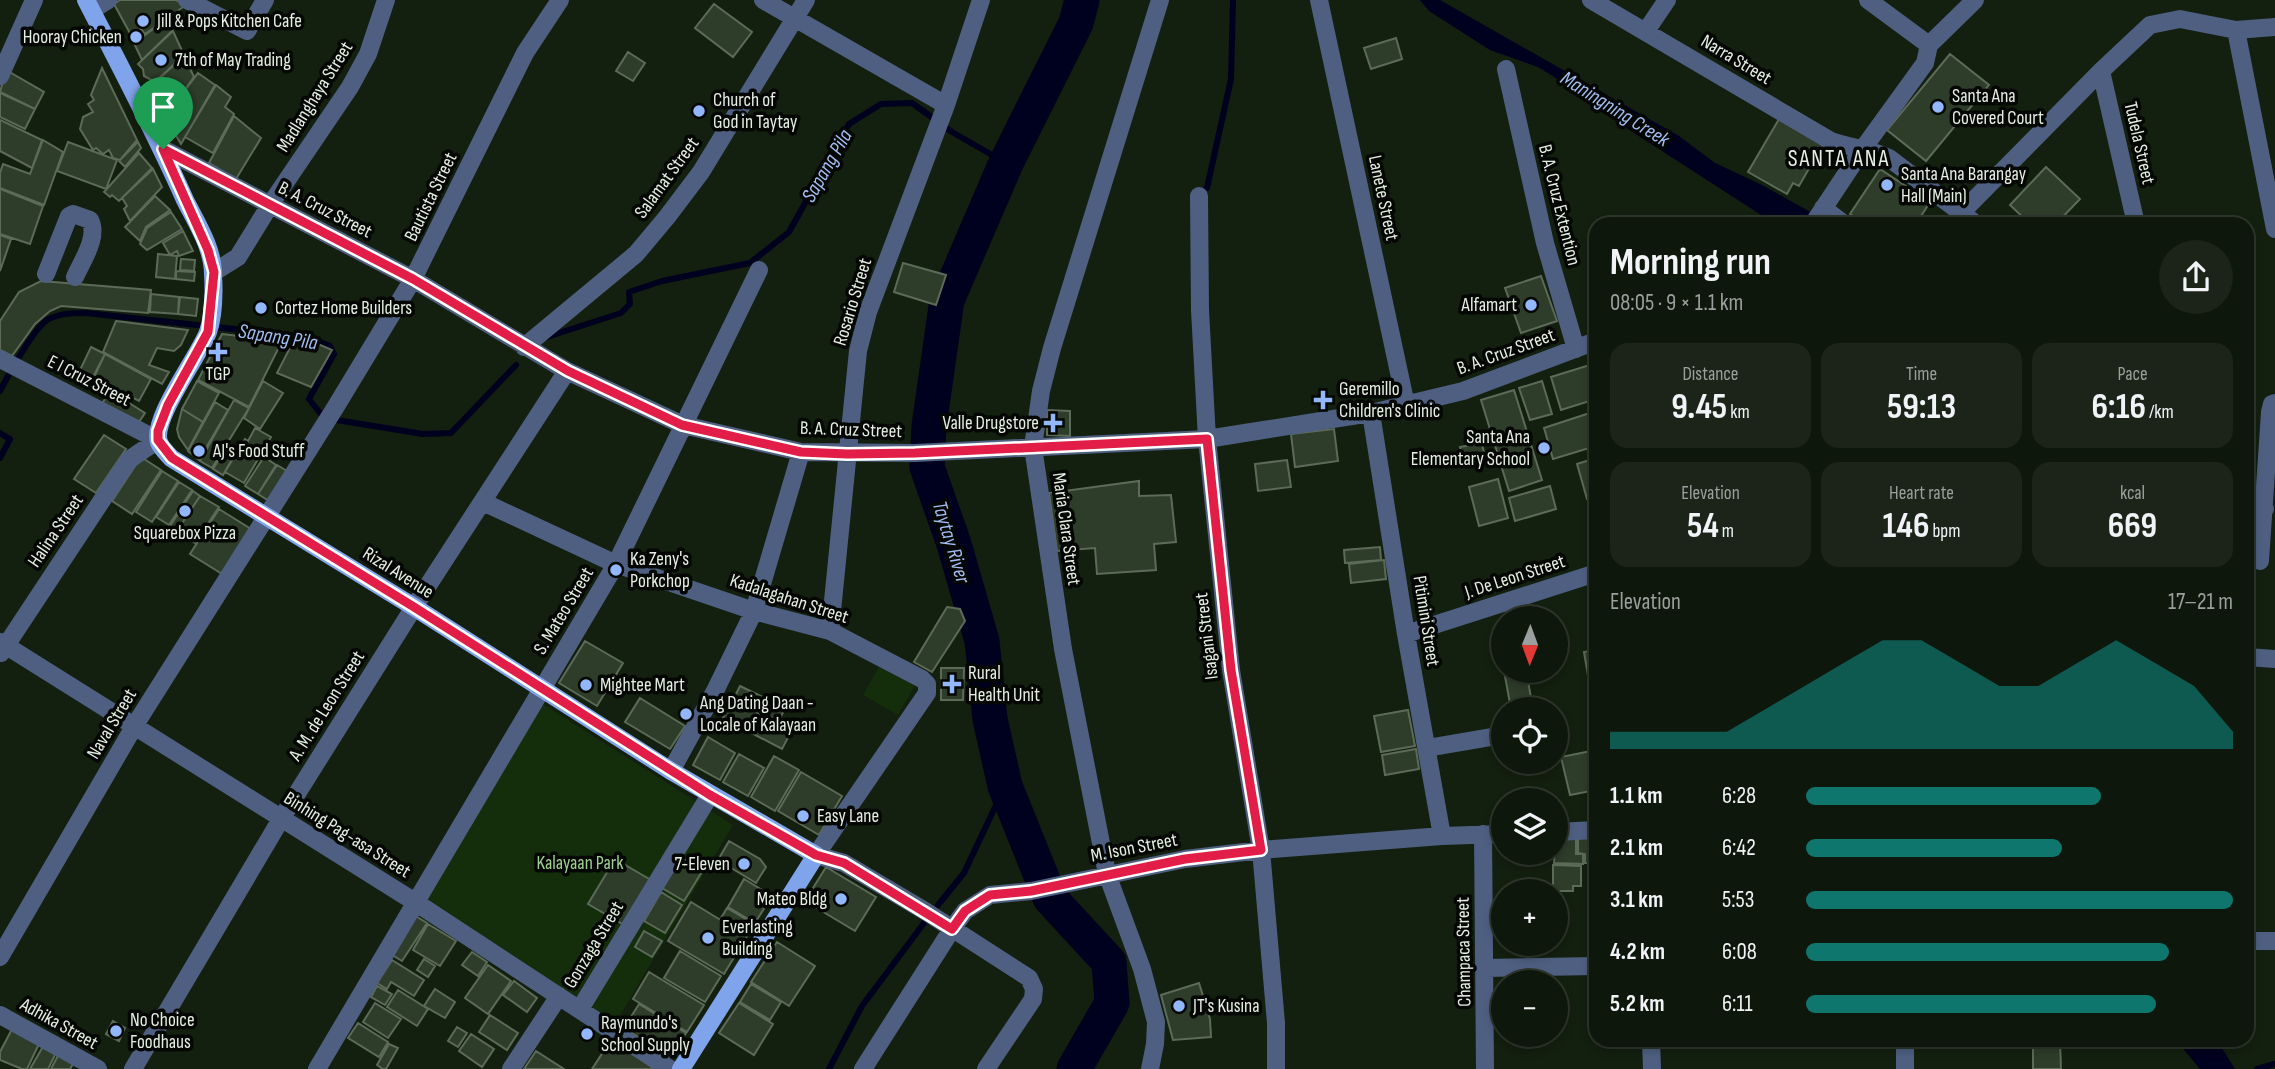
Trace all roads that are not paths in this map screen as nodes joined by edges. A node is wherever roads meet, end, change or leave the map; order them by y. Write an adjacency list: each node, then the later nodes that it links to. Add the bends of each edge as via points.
1 (34, 0): 24 (street)
2 (108, 0): 16 (street)
3 (187, 0): 4 (street, via 247,31)
4 (265, 0)
5 (386, 0): 29 (street, Madlanghaya Street, via 368,54 350,87)
6 (560, 0): 39 (street, Bautista Street, via 525,53)
7 (762, 0): 17 (street)
8 (806, 0): 17 (street, Salamat Street)
9 (981, 0): 25 (street, Rosario Street)
10 (1160, 0): 51 (street, Maria Clara Street, via 1052,348)
11 (1319, 0): 46 (street, Lanete Street)
12 (1591, 0): 20 (street, Narra Street)
13 (1667, 0): 20 (street)
14 (1868, 0): 21 (street)
15 (1975, 0): 21 (street)
16 (89, 5): 26 (main road)
17 (795, 19): 25 (street); 41 (street, Salamat Street, via 701,172 667,218 635,254)
18 (2275, 27): 19 (street)
19 (2236, 30): 23 (street, via 2180,19 2150,26); 34 (street)
20 (1646, 31): 27 (street, Narra Street, via 1831,141)
21 (1929, 45): 27 (street, via 1925,63)
22 (1506, 69): 42 (street, B. A. Cruz Extention, via 1545,243)
23 (2101, 71): 30 (street); 33 (street, Tudela Street)
24 (0, 76)
25 (943, 113): 53 (street, Rosario Street, via 868,312 858,351)
26 (163, 149): 29 (street, B. A. Cruz Street); 36 (main road)
27 (1862, 150): 30 (street, via 1889,158); 31 (street)
28 (1199, 196): 49 (street, Isagani Street, via 1199,310)
29 (270, 205): 36 (street, Madlanghaya Street, via 238,257); 39 (street, B. A. Cruz Street)
30 (1961, 213): 32 (street)
31 (1819, 215)
32 (1966, 217)
33 (2134, 217)
34 (2275, 229)
35 (760, 270): 48 (street, S. Mateo Street)
36 (214, 272): 50 (main road, via 209,323 165,412)
37 (46, 274): 38 (street, via 69,216 74,214 90,220 94,228)
38 (75, 276)
39 (413, 279): 41 (street, B. A. Cruz Street); 56 (street, Bautista Street)
40 (1589, 343): 42 (street, B. A. Cruz Street)
41 (524, 347): 44 (street, B. A. Cruz Street)
42 (1576, 348): 46 (street, B. A. Cruz Street, via 1463,391)
43 (4, 361): 50 (street, E I Cruz Street)
44 (568, 371): 48 (street, B. A. Cruz Street); 54 (street, A. M. de Leon Street)
45 (2274, 403): 55 (street)
46 (1406, 405): 47 (street, B. A. Cruz Street)
47 (1371, 413): 49 (street, B. A. Cruz Street); 63 (street, Pitimini Street)
48 (682, 425): 52 (street, B. A. Cruz Street); 58 (street, S. Mateo Street)
49 (1207, 439): 51 (street, B. A. Cruz Street); 79 (street, Isagani Street, via 1231,670)
50 (158, 440): 56 (main road, Rizal Avenue, via 172,458); 64 (street, Halina Street, via 130,459)
51 (1033, 447): 53 (street, B. A. Cruz Street); 81 (street, Maria Clara Street, via 1063,649)
52 (801, 452): 53 (street, B. A. Cruz Street); 61 (street)
53 (847, 454): 62 (street, Rosario Street)
54 (483, 502): 58 (street, Kadalagahan Street); 60 (street, A. M. de Leon Street)
55 (2256, 509): 57 (street)
56 (266, 517): 60 (main road, Rizal Avenue); 68 (street, Naval Street)
57 (2260, 561)
58 (616, 564): 61 (street, Kadalagahan Street); 67 (street, S. Mateo Street)
59 (1589, 575): 63 (street, J. De Leon Street)
60 (414, 607): 67 (main road, Rizal Avenue); 73 (street, A. M. de Leon Street)
61 (754, 611): 62 (street, Kadalagahan Street); 71 (street)
62 (830, 631): 80 (street, Kadalagahan Street, via 922,679 927,692)
63 (1406, 634): 70 (street, Pitimini Street)
64 (2, 647): 68 (street, Binhing Pag-asa Street)
65 (2254, 658): 66 (street)
66 (2275, 659)
67 (542, 689): 71 (main road, Rizal Avenue); 82 (street, S. Mateo Street)
68 (135, 726): 73 (street, Binhing Pag-asa Street); 86 (street, Naval Street)
69 (1491, 737): 70 (street)
70 (1427, 748): 78 (street, Pitimini Street)
71 (671, 771): 72 (main road, Rizal Avenue)
72 (710, 795): 80 (main road, Rizal Avenue); 90 (street, Gonzaga Street)
73 (281, 819): 82 (street, Binhing Pag-asa Street); 95 (street, A. M. de Leon Street)
74 (1589, 830): 75 (street)
75 (1568, 831)
76 (1483, 834): 77 (street, M. Ison Street); 78 (street, M. Ison Street); 88 (street, Champaca Street)
77 (1491, 834)
78 (1442, 836): 79 (street, M. Ison Street)
79 (1261, 850): 81 (street, M. Ison Street); 103 (street, Isagani Street)
80 (816, 855): 83 (street, via 844,863); 99 (main road)
81 (1107, 874): 83 (street, M. Ison Street, via 990,895 965,911); 102 (street, Maria Clara Street, via 1156,1022)
82 (415, 902): 89 (street, Binhing Pag-asa Street); 96 (street, S. Mateo Street)
83 (952, 929): 100 (street, M. Ison Street); 101 (street, via 1029,978 1034,989 1033,999)
84 (2254, 941): 85 (street)
85 (2275, 941)
86 (0, 957)
87 (1589, 966): 88 (street)
88 (1485, 968): 104 (street, Champaca Street)
89 (559, 996): 90 (street, Binhing Pag-asa Street); 97 (street, Gonzaga Street)
90 (580, 1009): 98 (street, Binhing Pag-asa Street)
91 (0, 1015): 94 (street, Adhika Street)
92 (1651, 1047): 105 (street)
93 (1905, 1047): 106 (street)
94 (98, 1069)
95 (132, 1069)
96 (317, 1069)
97 (511, 1069)
98 (670, 1069)
99 (681, 1069)
100 (863, 1069)
101 (986, 1069)
102 (1150, 1069)
103 (1276, 1069)
104 (1485, 1069)
105 (1652, 1069)
106 (1905, 1069)

